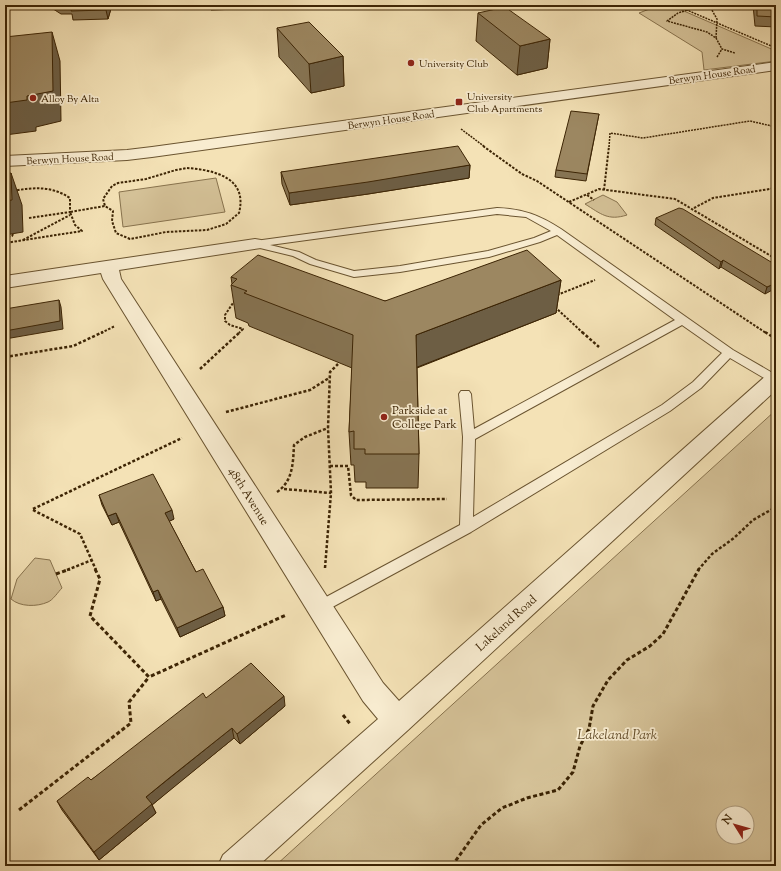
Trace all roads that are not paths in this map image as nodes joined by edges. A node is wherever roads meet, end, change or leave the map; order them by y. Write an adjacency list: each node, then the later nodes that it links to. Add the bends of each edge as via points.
1 (776, 66): 2 (street, Berwyn House Road, via 152,152)
2 (5, 161)
3 (558, 231): 4 (lane, via 531,215 515,211 497,211); 4 (lane, via 489,254 354,274 313,262 296,254); 7 (lane)
4 (255, 244): 5 (street)
5 (109, 266): 6 (street); 13 (street, 48th Avenue, via 112,279)
6 (5, 282)
7 (683, 320): 8 (lane); 11 (lane)
8 (729, 353): 9 (lane); 12 (lane, via 697,385 666,408)
9 (776, 379): 14 (street, Lakeland Road)
10 (465, 394): 11 (lane)
11 (469, 437): 12 (lane)
12 (466, 528): 13 (lane)
13 (320, 608): 14 (street, 48th Avenue, via 373,692)
14 (398, 721): 15 (street, Lakeland Road)
15 (234, 866)

